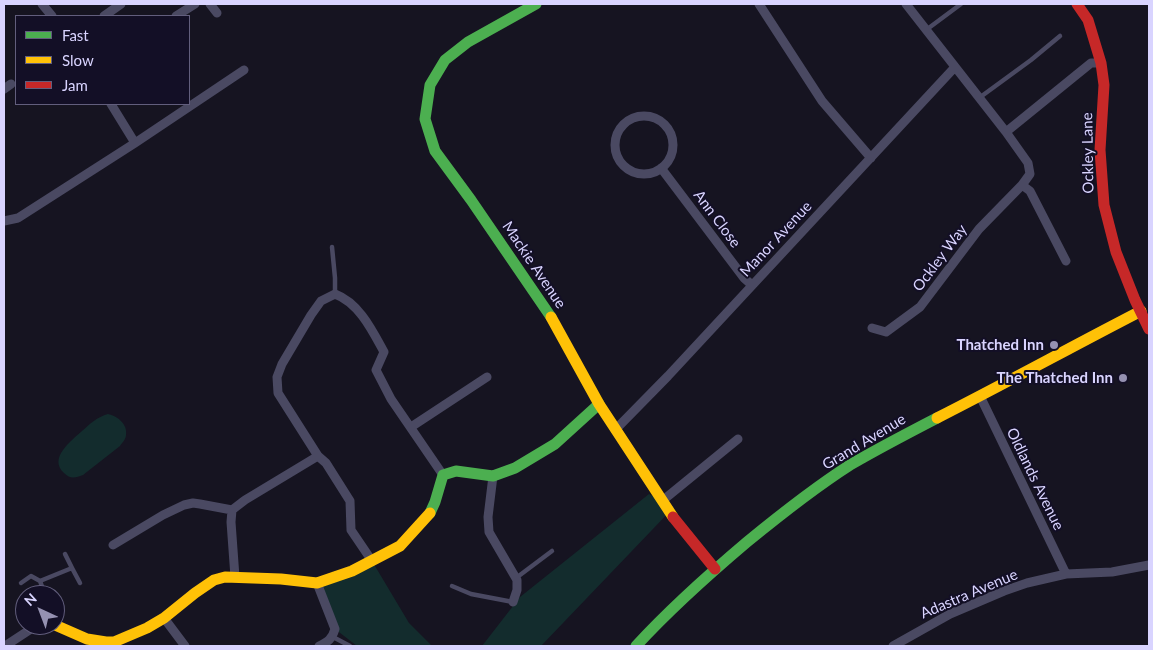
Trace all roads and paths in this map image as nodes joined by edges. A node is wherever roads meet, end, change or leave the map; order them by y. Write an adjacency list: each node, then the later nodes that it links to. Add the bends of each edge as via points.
1 (42, 4): 11 (street)
2 (121, 4): 12 (street)
3 (195, 4): 13 (street)
4 (210, 4): 10 (street)
5 (536, 4): 36 (street, Mackie Avenue, via 468,42 445,60 430,85 424,119 435,151 547,311)
6 (759, 4): 23 (street, via 822,101)
7 (906, 4): 14 (street, Ockley Way)
8 (961, 4): 14 (lane)
9 (1077, 4): 16 (street, Ockley Lane, via 1088,20)
10 (217, 13)
11 (51, 15)
12 (105, 15)
13 (178, 15)
14 (925, 30): 17 (street, Ockley Way)
15 (1060, 36): 19 (lane)
16 (1101, 63): 21 (street, via 1091,63); 31 (street, Ockley Lane, via 1104,84 1100,150 1104,205 1116,252)
17 (955, 67): 19 (street, Ockley Way); 23 (street, Manor Avenue)
18 (244, 70): 22 (street)
19 (980, 98): 21 (street, Ockley Way)
20 (112, 105): 22 (street)
21 (1006, 132): 25 (street, Ockley Way, via 1028,163 1030,174)
22 (135, 143): 26 (street, via 18,218)
23 (871, 158): 29 (street, Manor Avenue)
24 (662, 168): 24 (street, via 643,174 625,167 619,159 616,140 626,123 643,116 660,121 667,128 672,136 672,154); 29 (street, Ann Close)
25 (1022, 184): 28 (street, via 1030,191); 32 (street, Ockley Way, via 979,229 920,307 886,332)
26 (4, 221)
27 (332, 247): 30 (lane)
28 (1066, 261)
29 (752, 285): 38 (street, Manor Avenue)
30 (335, 294): 37 (street, via 352,304 371,329 384,352 376,370); 40 (street, via 321,301 311,315 277,376 278,393)
31 (1141, 311): 33 (street, Ockley Lane); 35 (street, Grand Avenue)
32 (872, 328)
33 (1149, 329)
34 (487, 377): 37 (street)
35 (980, 396): 51 (street, Grand Avenue, via 895,438 849,466 785,511); 52 (street, Oldlands Avenue)
36 (599, 404): 38 (street, Mackie Avenue); 42 (street, via 555,444 515,468)
37 (411, 427): 41 (street)
38 (616, 430): 43 (street, Mackie Avenue)
39 (738, 440): 43 (street)
40 (318, 456): 44 (street); 48 (street, via 350,501 351,530)
41 (443, 475): 42 (street, via 456,470); 48 (street, via 429,515 400,546)
42 (493, 476): 54 (street, via 489,532)
43 (662, 501): 51 (street, Mackie Avenue)
44 (232, 510): 45 (street, via 193,503 184,505); 53 (street)
45 (113, 545)
46 (552, 551): 54 (lane)
47 (65, 554): 50 (lane)
48 (372, 561): 58 (street)
49 (1149, 565): 52 (street, Adastra Avenue, via 1112,572)
50 (72, 568): 55 (lane); 57 (lane)
51 (715, 569): 71 (street, Grand Avenue)
52 (1066, 574): 72 (street, Adastra Avenue, via 1004,591 950,614)
53 (235, 578): 58 (street); 62 (street, via 214,580)
54 (516, 578): 61 (street)
55 (40, 580): 56 (lane, via 31,576); 59 (lane)
56 (21, 583)
57 (80, 583)
58 (317, 583): 65 (street, via 335,629)
59 (42, 585)
60 (452, 586): 61 (lane, via 471,594)
61 (513, 602)
62 (164, 618): 66 (street); 68 (street)
63 (65, 630): 66 (street)
64 (21, 635): 67 (street)
65 (333, 636): 69 (street); 70 (lane)
66 (106, 644)
67 (5, 646)
68 (185, 646)
69 (319, 646)
70 (350, 646)
71 (636, 646)
72 (892, 646)

